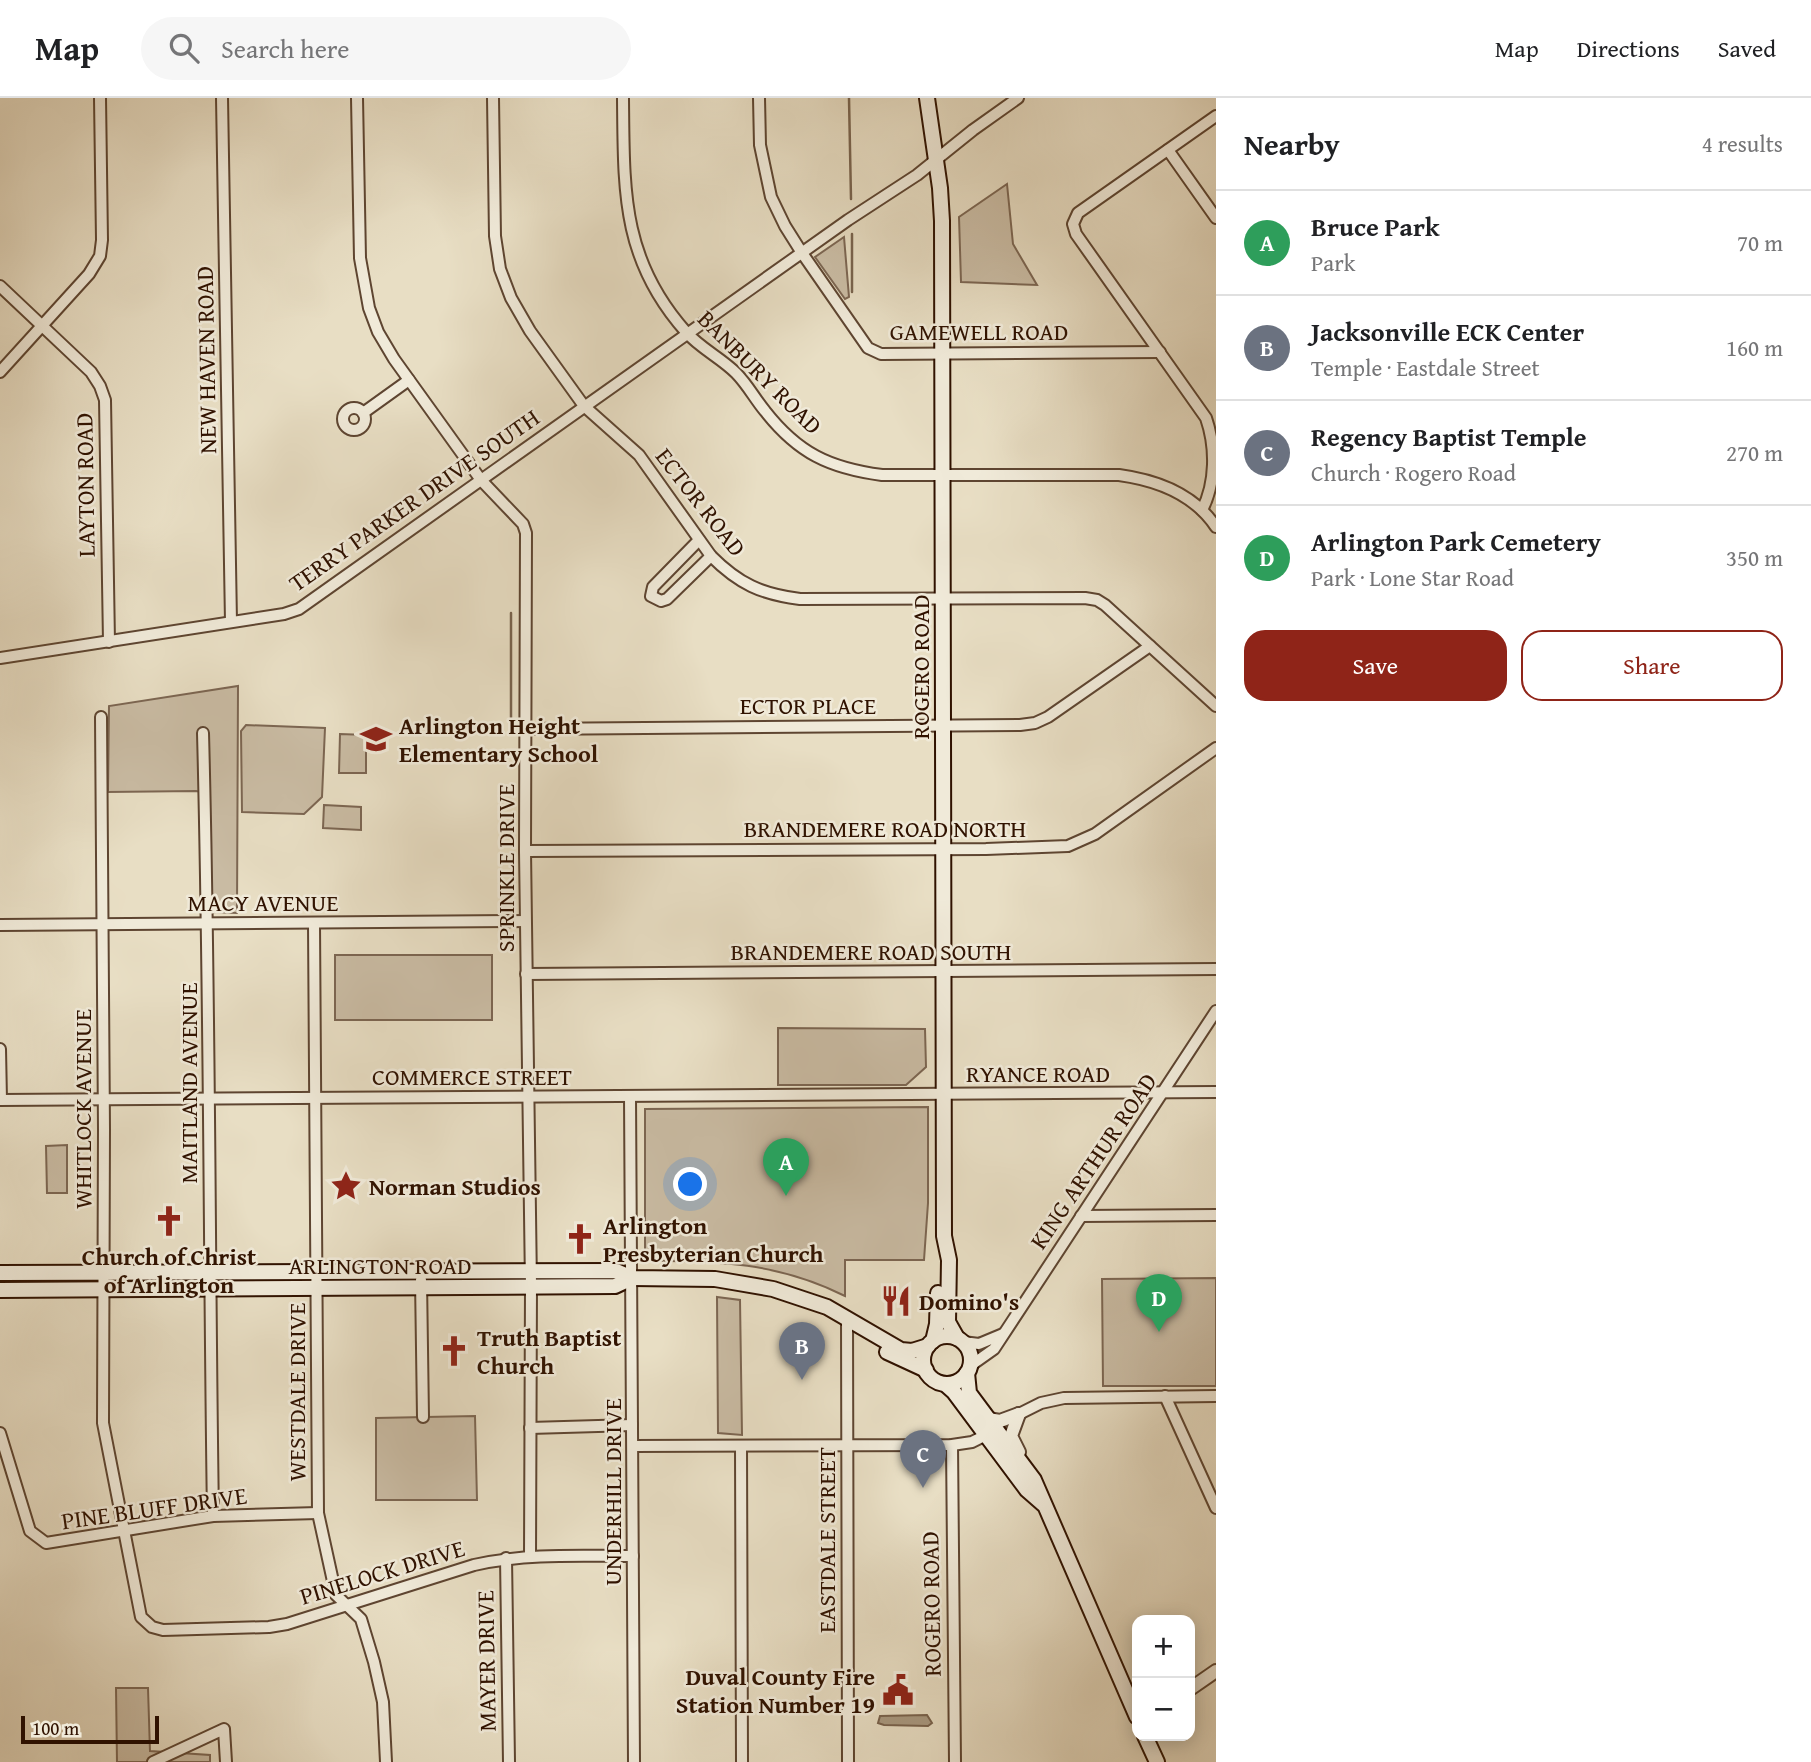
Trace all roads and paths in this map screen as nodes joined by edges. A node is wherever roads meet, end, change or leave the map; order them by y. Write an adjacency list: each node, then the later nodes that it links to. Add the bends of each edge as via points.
1 (100, 98): 15 (street, via 100,256)
2 (222, 98): 31 (street, NEW HAVEN ROAD)
3 (357, 98): 20 (street, SPRINKLE DRIVE, via 363,285 378,332)
4 (493, 98): 21 (street, ECTOR ROAD, via 495,236 500,269 530,331)
5 (623, 98): 16 (street, BANBURY ROAD, via 624,182 633,240 661,297)
6 (759, 98): 13 (street, GAMEWELL ROAD, via 764,172 771,197)
7 (927, 98): 11 (main road, ROGERO ROAD)
8 (1018, 98): 11 (street, TERRY PARKER DRIVE SOUTH)
9 (1216, 116): 10 (street)
10 (1168, 150): 12 (street); 17 (street, via 1077,213 1073,224)
11 (936, 159): 13 (street, TERRY PARKER DRIVE SOUTH); 18 (main road, ROGERO ROAD, via 942,221)
12 (1216, 218)
13 (802, 253): 16 (street, TERRY PARKER DRIVE SOUTH); 18 (street, GAMEWELL ROAD, via 868,348 881,354)
14 (0, 286): 15 (street, LAYTON ROAD)
15 (43, 326): 19 (street); 32 (street, LAYTON ROAD, via 91,372 105,400)
16 (687, 333): 21 (street, TERRY PARKER DRIVE SOUTH); 23 (street, BANBURY ROAD, via 735,372 784,434 823,461 872,474)
17 (1160, 352): 18 (street, GAMEWELL ROAD); 26 (street, via 1199,406 1210,430 1212,476)
18 (943, 353): 23 (main road, ROGERO ROAD)
19 (0, 372)
20 (409, 380): 22 (street); 24 (street, SPRINKLE DRIVE)
21 (584, 406): 24 (street, TERRY PARKER DRIVE SOUTH); 28 (street, ECTOR ROAD, via 639,456)
22 (363, 413)
23 (942, 476): 26 (street, BANBURY ROAD, via 1119,475 1156,483); 30 (main road, ROGERO ROAD)
24 (481, 480): 31 (street, TERRY PARKER DRIVE SOUTH, via 299,609); 38 (street, SPRINKLE DRIVE, via 523,524 526,533)
25 (1216, 500): 26 (street)
26 (1202, 510): 27 (street)
27 (1216, 527)
28 (699, 540): 29 (street, ECTOR ROAD); 29 (street, via 653,587 651,596 661,601 667,598)
29 (710, 556): 30 (street, ECTOR ROAD, via 738,580 776,596)
30 (942, 599): 33 (street, ECTOR ROAD, via 1097,600); 37 (main road, ROGERO ROAD)
31 (231, 622): 32 (street, TERRY PARKER DRIVE SOUTH)
32 (109, 642): 34 (street, TERRY PARKER DRIVE SOUTH)
33 (1150, 646): 35 (street, ECTOR ROAD); 37 (street, ECTOR PLACE, via 1048,718 1034,723)
34 (0, 658)
35 (1216, 706)
36 (101, 717): 46 (street, WHITLOCK AVENUE)
37 (943, 726): 38 (street, ECTOR PLACE); 41 (main road, ROGERO ROAD)
38 (526, 729): 42 (street, SPRINKLE DRIVE)
39 (203, 733): 44 (street, MAITLAND AVENUE)
40 (1216, 748): 41 (street, BRANDEMERE ROAD NORTH, via 1077,843 1046,848)
41 (944, 849): 42 (street, BRANDEMERE ROAD NORTH); 49 (main road, ROGERO ROAD)
42 (525, 851): 43 (street, SPRINKLE DRIVE)
43 (525, 921): 45 (street, MACY AVENUE); 50 (street, SPRINKLE DRIVE)
44 (208, 923): 45 (street, MACY AVENUE); 46 (street, MACY AVENUE); 61 (street, MAITLAND AVENUE)
45 (314, 923): 58 (street, WESTDALE DRIVE)
46 (103, 924): 47 (street, MACY AVENUE); 60 (street, WHITLOCK AVENUE)
47 (0, 925)
48 (1216, 970): 49 (street, BRANDEMERE ROAD SOUTH)
49 (944, 971): 50 (street, BRANDEMERE ROAD SOUTH); 55 (main road, ROGERO ROAD)
50 (526, 974): 57 (street, SPRINKLE DRIVE)
51 (1216, 1010): 54 (street, KING ARTHUR ROAD)
52 (0, 1049): 59 (street)
53 (1216, 1092): 54 (street, RYANCE ROAD)
54 (1164, 1093): 55 (street, RYANCE ROAD); 62 (street, KING ARTHUR ROAD)
55 (945, 1094): 56 (street, COMMERCE STREET); 64 (main road, ROGERO ROAD)
56 (630, 1096): 57 (street, COMMERCE STREET); 71 (street, UNDERHILL DRIVE)
57 (528, 1097): 58 (street, COMMERCE STREET); 66 (street, SPRINKLE DRIVE)
58 (316, 1099): 61 (street, COMMERCE STREET); 67 (street, WESTDALE DRIVE)
59 (0, 1100): 60 (street, COMMERCE STREET)
60 (103, 1100): 61 (street, COMMERCE STREET); 69 (street, WHITLOCK AVENUE)
61 (209, 1100): 70 (street, MAITLAND AVENUE)
62 (1081, 1216): 63 (street); 79 (street, KING ARTHUR ROAD)
63 (1216, 1216)
64 (944, 1236): 81 (main road, ROGERO ROAD, via 949,1260 948,1322); 82 (main road, ROGERO ROAD, via 937,1325)
65 (421, 1271): 66 (main road, ARLINGTON ROAD); 67 (main road, ARLINGTON ROAD); 73 (street)
66 (530, 1271): 71 (main road, ARLINGTON ROAD, via 616,1271); 72 (street)
67 (317, 1272): 70 (main road, ARLINGTON ROAD); 74 (street, WESTDALE DRIVE)
68 (0, 1273): 69 (main road, ARLINGTON ROAD)
69 (103, 1273): 70 (main road, ARLINGTON ROAD); 75 (street, WHITLOCK AVENUE)
70 (209, 1273): 76 (street, MAITLAND AVENUE)
71 (632, 1278): 72 (main road, ARLINGTON ROAD, via 615,1286); 78 (main road, ARLINGTON ROAD, via 735,1281 801,1297); 91 (street, UNDERHILL DRIVE)
72 (531, 1286): 73 (main road, ARLINGTON ROAD); 92 (street)
73 (421, 1287): 74 (main road, ARLINGTON ROAD); 89 (street)
74 (317, 1288): 76 (main road, ARLINGTON ROAD); 101 (street, WESTDALE DRIVE)
75 (104, 1289): 76 (main road, ARLINGTON ROAD); 77 (main road, ARLINGTON ROAD); 103 (street, WHITLOCK AVENUE, via 103,1423)
76 (210, 1289): 102 (street, MAITLAND AVENUE)
77 (0, 1290)
78 (846, 1317): 80 (main road, ARLINGTON ROAD); 95 (street, EASTDALE STREET)
79 (1003, 1334): 81 (street, via 979,1344); 84 (street, KING ARTHUR ROAD, via 994,1349)
80 (877, 1336): 82 (main road, ARLINGTON ROAD, via 901,1350); 83 (main road, ARLINGTON ROAD, via 893,1356)
81 (960, 1340): 82 (main road, via 942,1337); 84 (main road, via 969,1351)
82 (930, 1344): 83 (main road, via 923,1360)
83 (926, 1370): 85 (main road)
84 (969, 1370): 85 (main road, via 960,1380); 90 (main road, via 968,1394)
85 (945, 1384): 94 (main road)
86 (1166, 1396): 87 (street); 88 (street, via 1064,1398); 100 (street)
87 (1216, 1396)
88 (1019, 1415): 90 (street, via 1000,1421); 99 (street, via 1011,1436 1039,1478)
89 (423, 1417)
90 (988, 1419): 99 (main road, via 1034,1480)
91 (632, 1425): 92 (street); 97 (street, UNDERHILL DRIVE)
92 (530, 1428): 105 (street)
93 (0, 1433): 103 (street, PINE BLUFF DRIVE, via 30,1531 38,1539 53,1543)
94 (986, 1435): 96 (street); 99 (main road, via 1027,1490)
95 (846, 1445): 96 (street); 98 (street); 119 (street, EASTDALE STREET)
96 (952, 1445): 120 (street, ROGERO ROAD)
97 (634, 1446): 98 (street); 104 (street, UNDERHILL DRIVE)
98 (741, 1446): 118 (street)
99 (1042, 1498): 111 (main road)
100 (1216, 1508)
101 (318, 1513): 102 (street, PINE BLUFF DRIVE); 107 (street, WESTDALE DRIVE, via 336,1595)
102 (213, 1516): 103 (street, PINE BLUFF DRIVE)
103 (125, 1530): 108 (street, WHITLOCK AVENUE, via 138,1611)
104 (633, 1556): 105 (street, PINELOCK DRIVE); 117 (street, UNDERHILL DRIVE)
105 (530, 1557): 106 (street, PINELOCK DRIVE)
106 (506, 1558): 107 (street, PINELOCK DRIVE); 116 (street, MAYER DRIVE)
107 (348, 1606): 108 (street, PINELOCK DRIVE, via 269,1628 163,1630); 115 (street, WESTDALE DRIVE, via 361,1619 374,1661 383,1702)
108 (145, 1622)
109 (1216, 1671): 110 (street)
110 (1195, 1686)
111 (1132, 1705)
112 (1148, 1741): 121 (main road)
113 (153, 1762): 114 (street, via 224,1729)
114 (226, 1762)
115 (386, 1762)
116 (509, 1762)
117 (634, 1762)
118 (742, 1762)
119 (848, 1762)
120 (955, 1762)
121 (1157, 1762)

